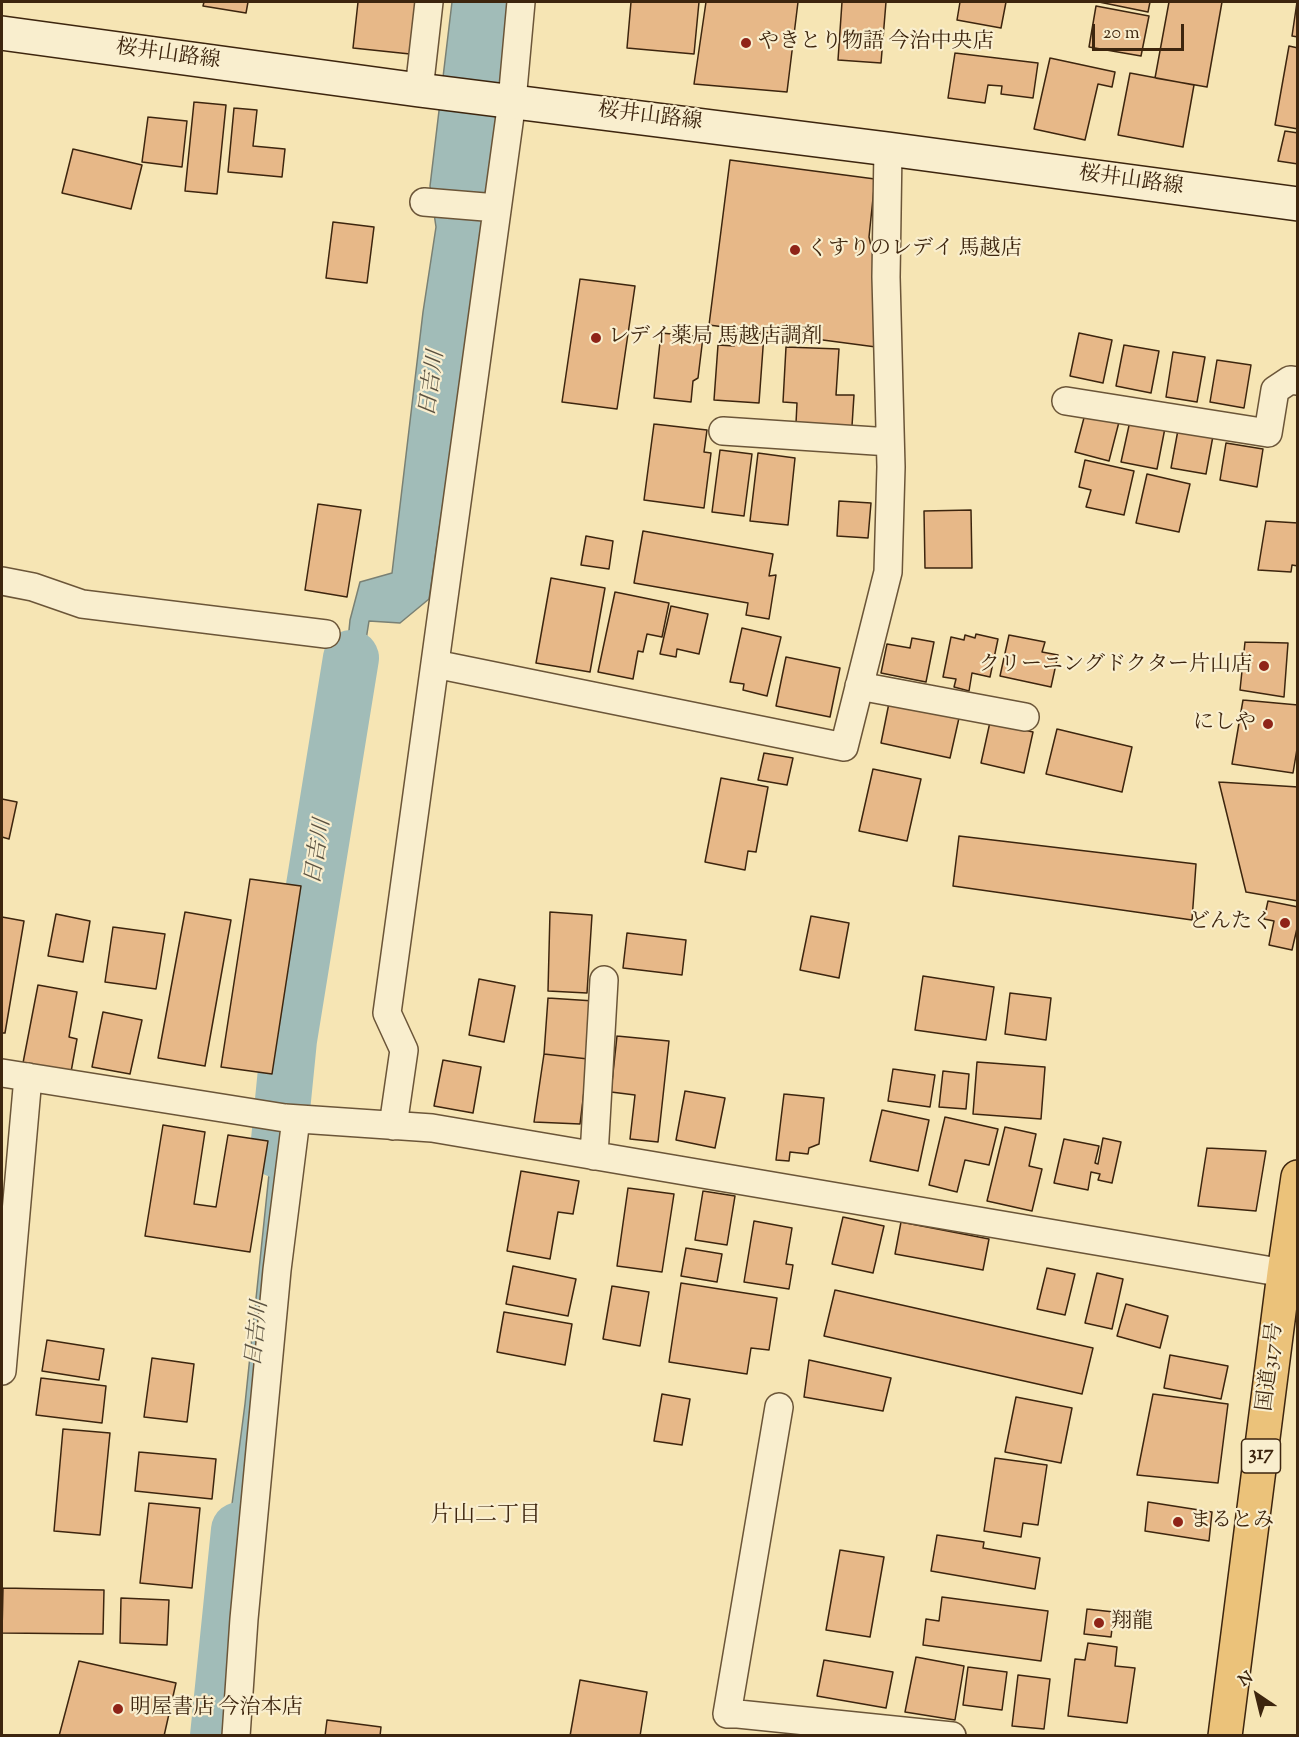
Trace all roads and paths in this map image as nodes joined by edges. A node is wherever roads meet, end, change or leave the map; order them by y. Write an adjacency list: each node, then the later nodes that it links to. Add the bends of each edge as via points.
1 (429, 2): 4 (street)
2 (521, 2): 5 (street)
3 (2, 33): 4 (main road, 桜井山路線)
4 (420, 90): 5 (main road, 桜井山路線)
5 (511, 101): 6 (main road, 桜井山路線); 9 (street)
6 (888, 149): 8 (main road, 桜井山路線); 13 (street)
7 (424, 202): 9 (street)
8 (1298, 204)
9 (496, 208): 16 (street)
10 (1298, 381): 11 (street, via 1290,380 1275,390 1268,433)
11 (1066, 401)
12 (723, 431): 13 (street)
13 (890, 442): 17 (street, via 888,572)
14 (2, 581): 15 (street, via 82,604)
15 (326, 634)
16 (435, 664): 17 (street, via 844,747); 23 (street, via 387,1013 404,1050)
17 (859, 686): 18 (street)
18 (1025, 717)
19 (604, 980): 24 (street)
20 (2, 1073): 21 (street)
21 (28, 1077): 22 (street); 27 (street)
22 (282, 1117): 23 (street); 30 (street, via 276,1281)
23 (393, 1126): 24 (street, via 432,1128)
24 (594, 1156): 26 (street)
25 (1298, 1177): 26 (highway, 国道317号 / 317)
26 (1284, 1273): 32 (highway, 国道317号 / 317)
27 (2, 1371)
28 (778, 1407): 29 (street)
29 (724, 1725): 31 (street, via 738,1714)
30 (236, 1736)
31 (952, 1736)
32 (1225, 1736)

